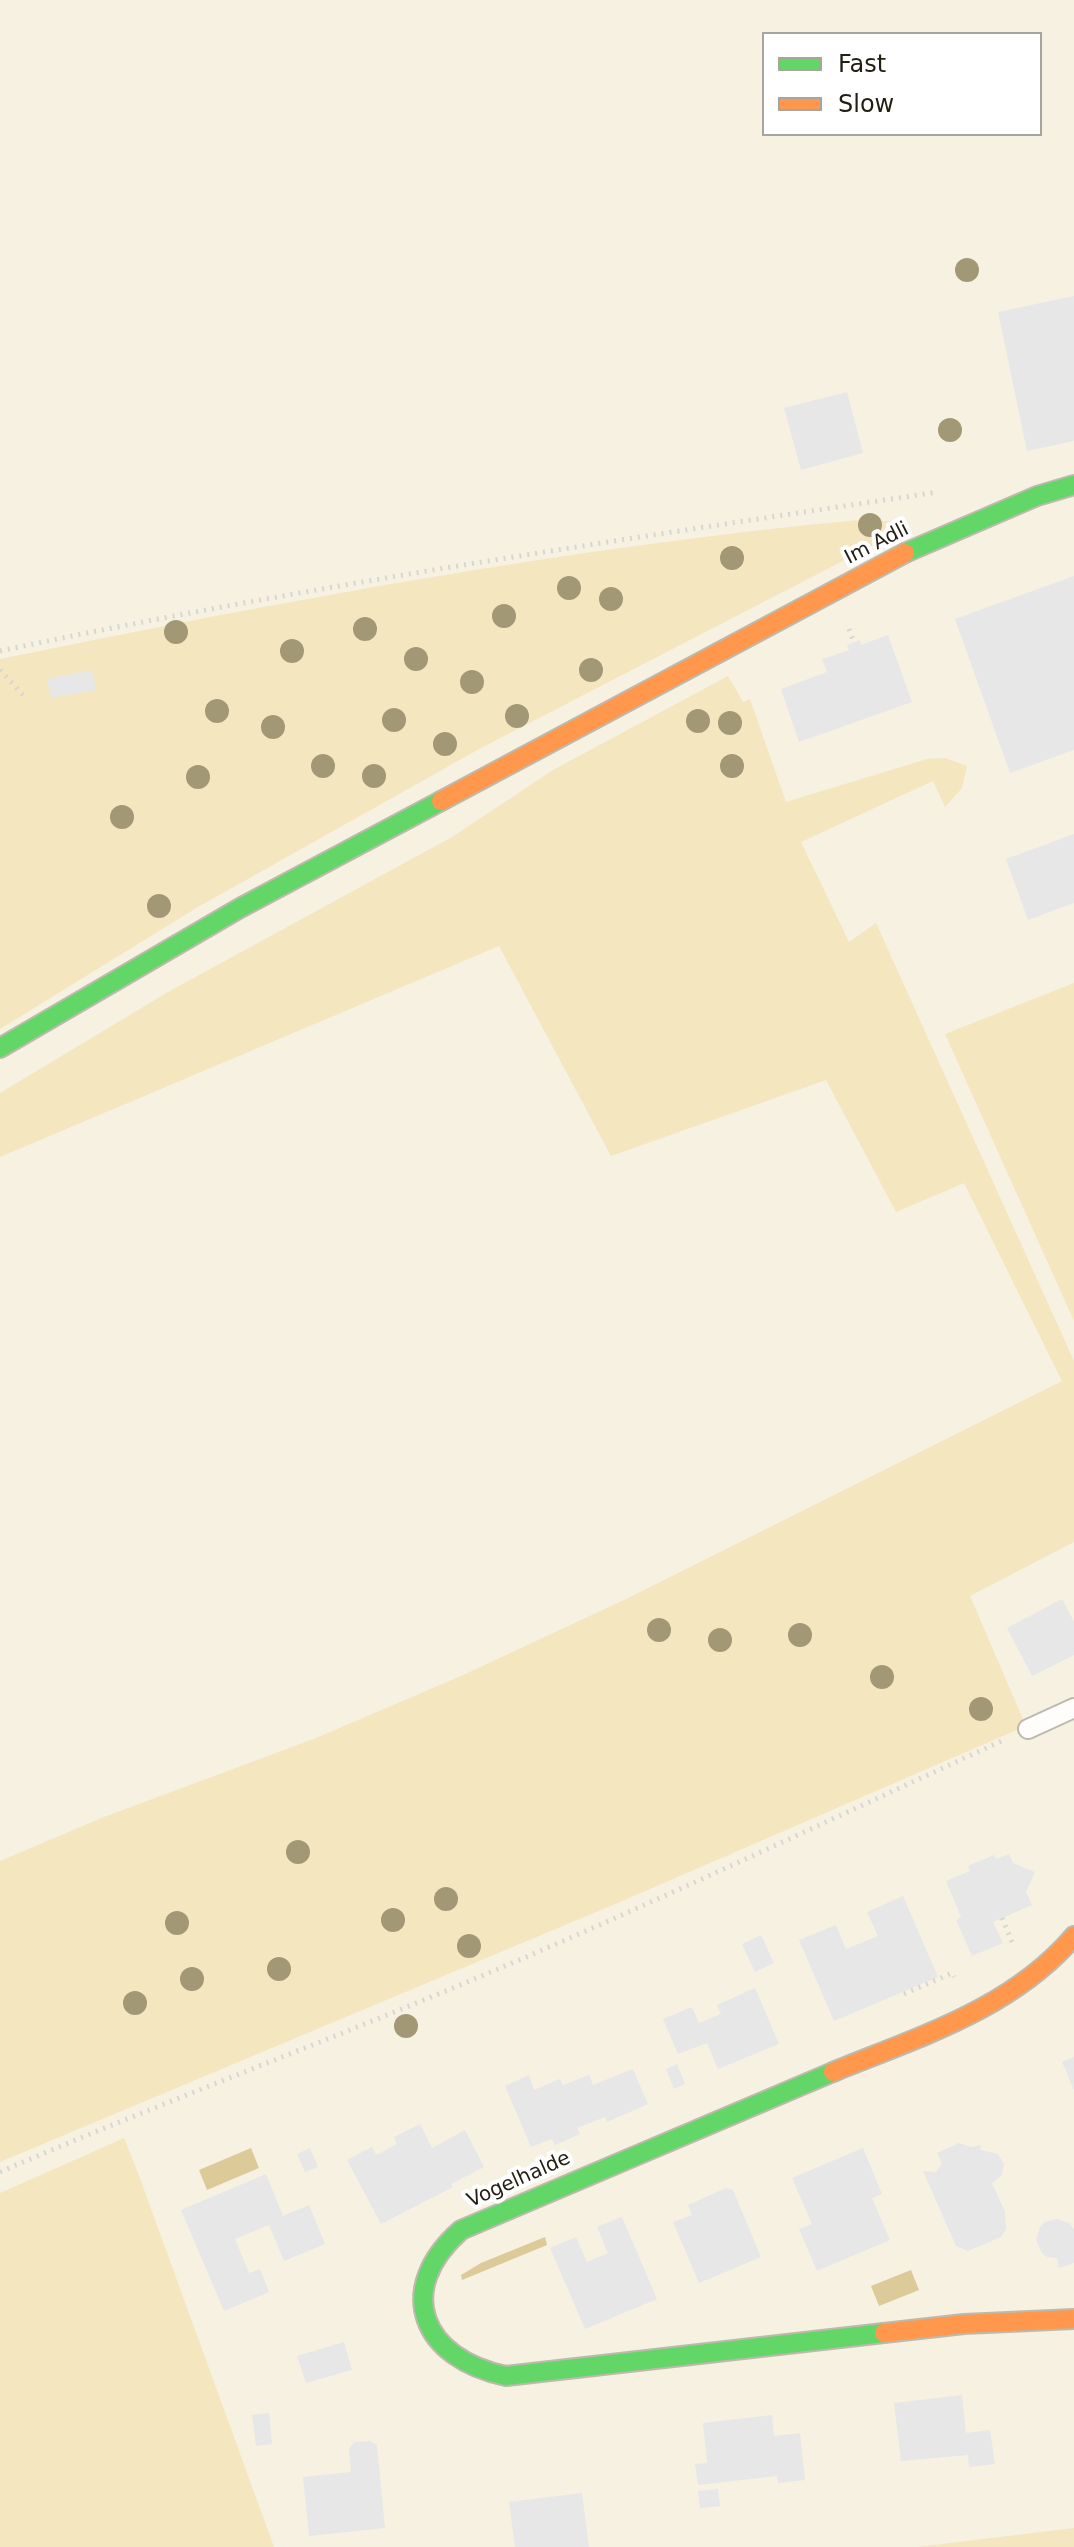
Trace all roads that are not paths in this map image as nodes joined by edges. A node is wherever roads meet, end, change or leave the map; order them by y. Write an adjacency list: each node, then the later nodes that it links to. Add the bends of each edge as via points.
1 (1074, 485): 2 (street, Im Adli, via 904,554 240,908)
2 (0, 1048)
3 (1074, 1708): 4 (lane)
4 (1028, 1729)
5 (1074, 1936): 6 (street, Vogelhalde, via 1016,1990 970,2015 461,2230 435,2258 424,2287 427,2321 441,2347 459,2362 506,2376 964,2324)
6 (1074, 2319)

